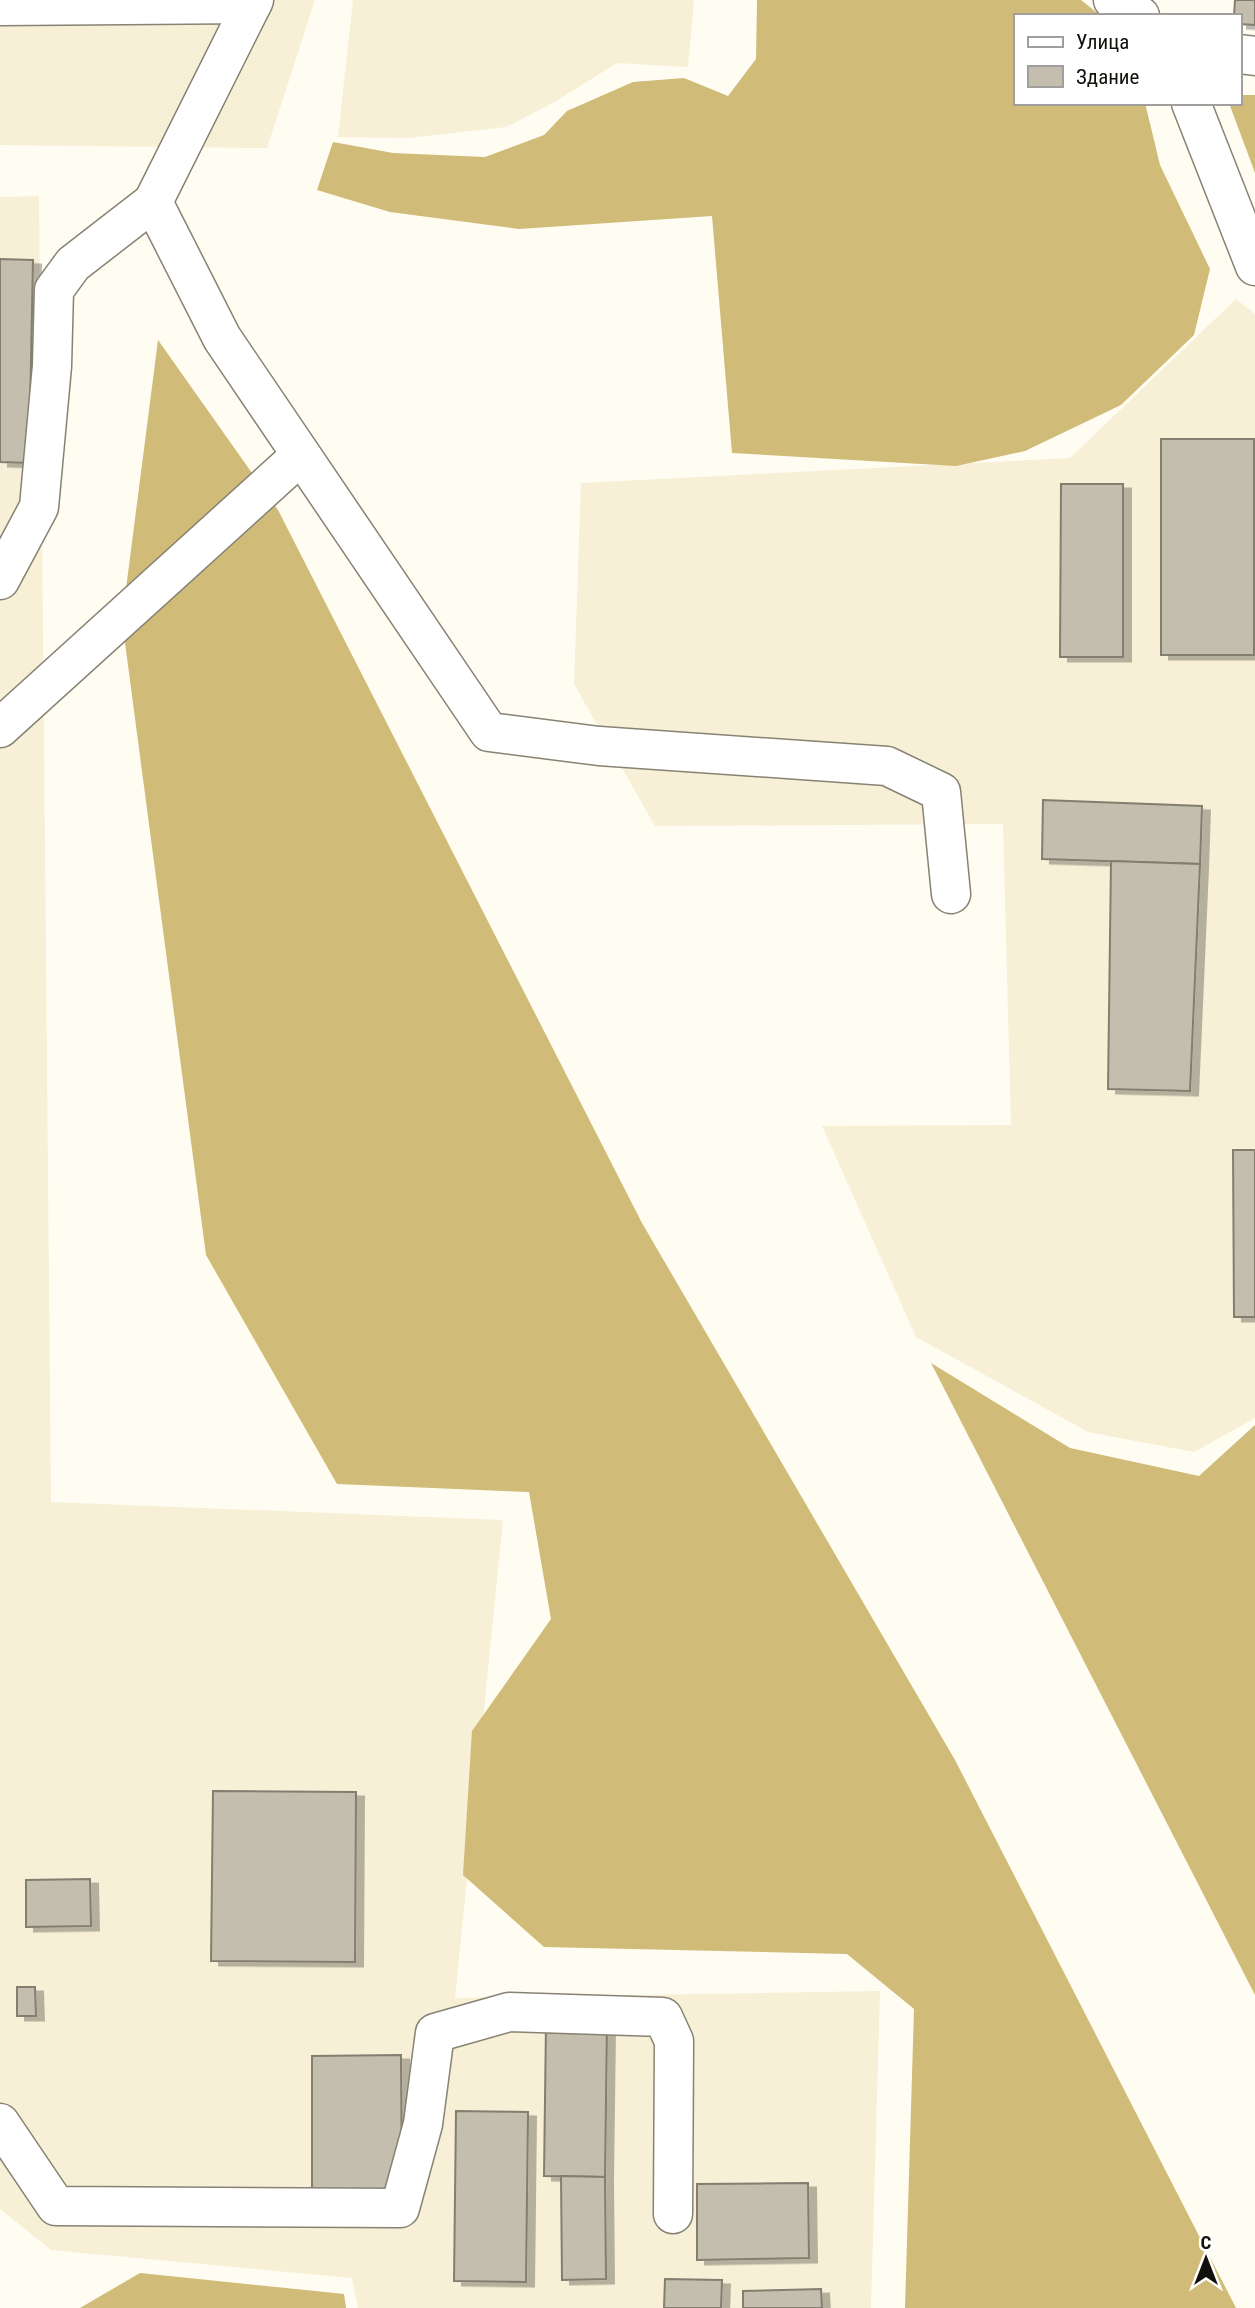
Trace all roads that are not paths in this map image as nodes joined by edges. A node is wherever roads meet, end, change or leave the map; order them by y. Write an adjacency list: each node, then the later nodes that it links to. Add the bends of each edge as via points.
1 (1113, 0): 4 (street)
2 (253, 2): 3 (street); 6 (street)
3 (0, 6)
4 (1137, 14)
5 (1192, 105): 7 (street)
6 (153, 202): 8 (street, via 222,338); 9 (street, via 73,264 54,290 39,507)
7 (1255, 267)
8 (301, 455): 10 (street); 11 (street, via 489,732 599,746 887,766 941,792)
9 (0, 580)
10 (0, 727)
11 (951, 894)
12 (0, 2123): 13 (street, via 56,2206 400,2208 423,2124 435,2033 509,2012 663,2017 674,2041)
13 (673, 2214)

